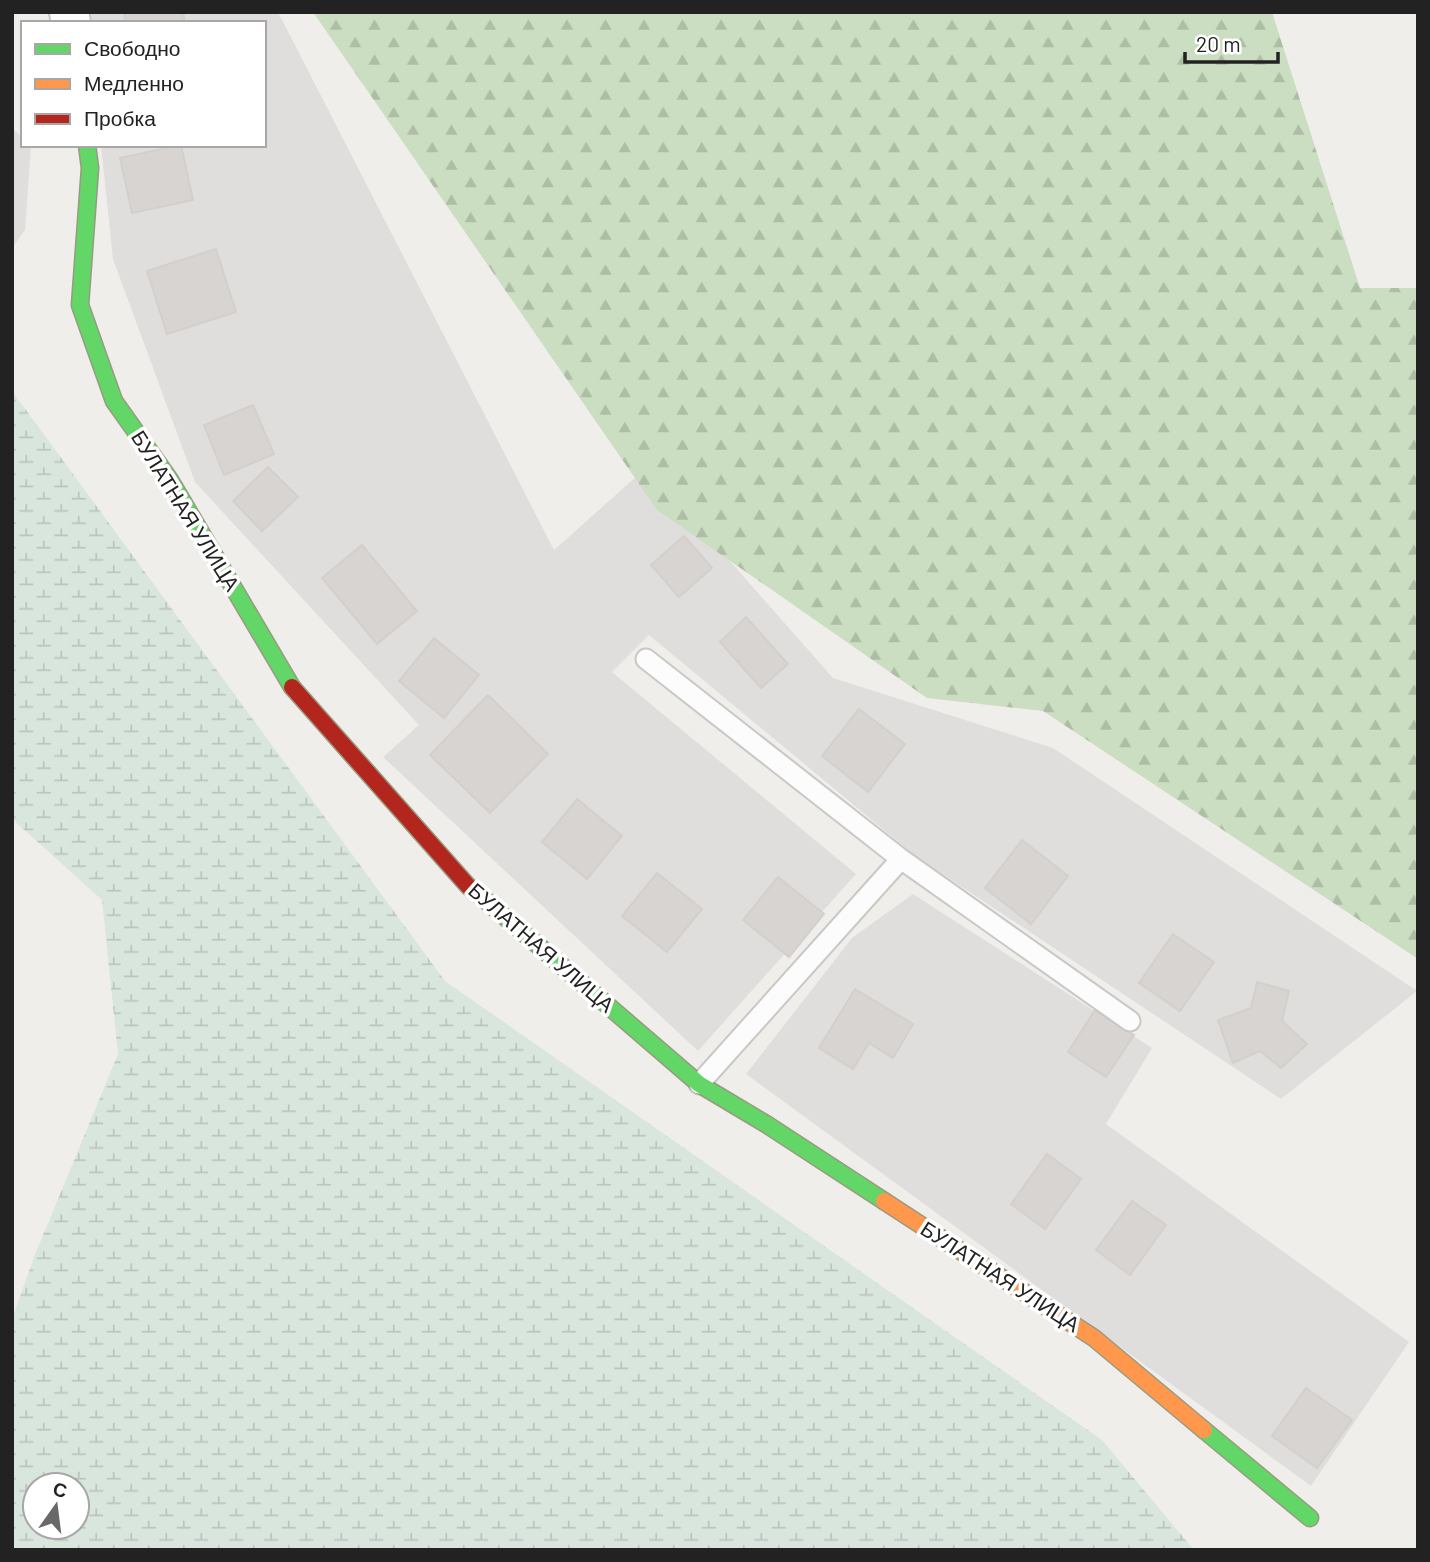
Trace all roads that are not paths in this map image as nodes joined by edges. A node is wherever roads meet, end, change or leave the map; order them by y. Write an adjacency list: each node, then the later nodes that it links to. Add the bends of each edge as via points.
1 (87, 147): 5 (street, БУЛАТНАЯ УЛИЦА, via 90,168 80,305 114,401 170,480 293,688 468,886)
2 (646, 659): 3 (lane)
3 (901, 859): 4 (lane); 5 (lane)
4 (1130, 1021)
5 (699, 1084): 6 (street, БУЛАТНАЯ УЛИЦА, via 1094,1338)
6 (1310, 1518)

